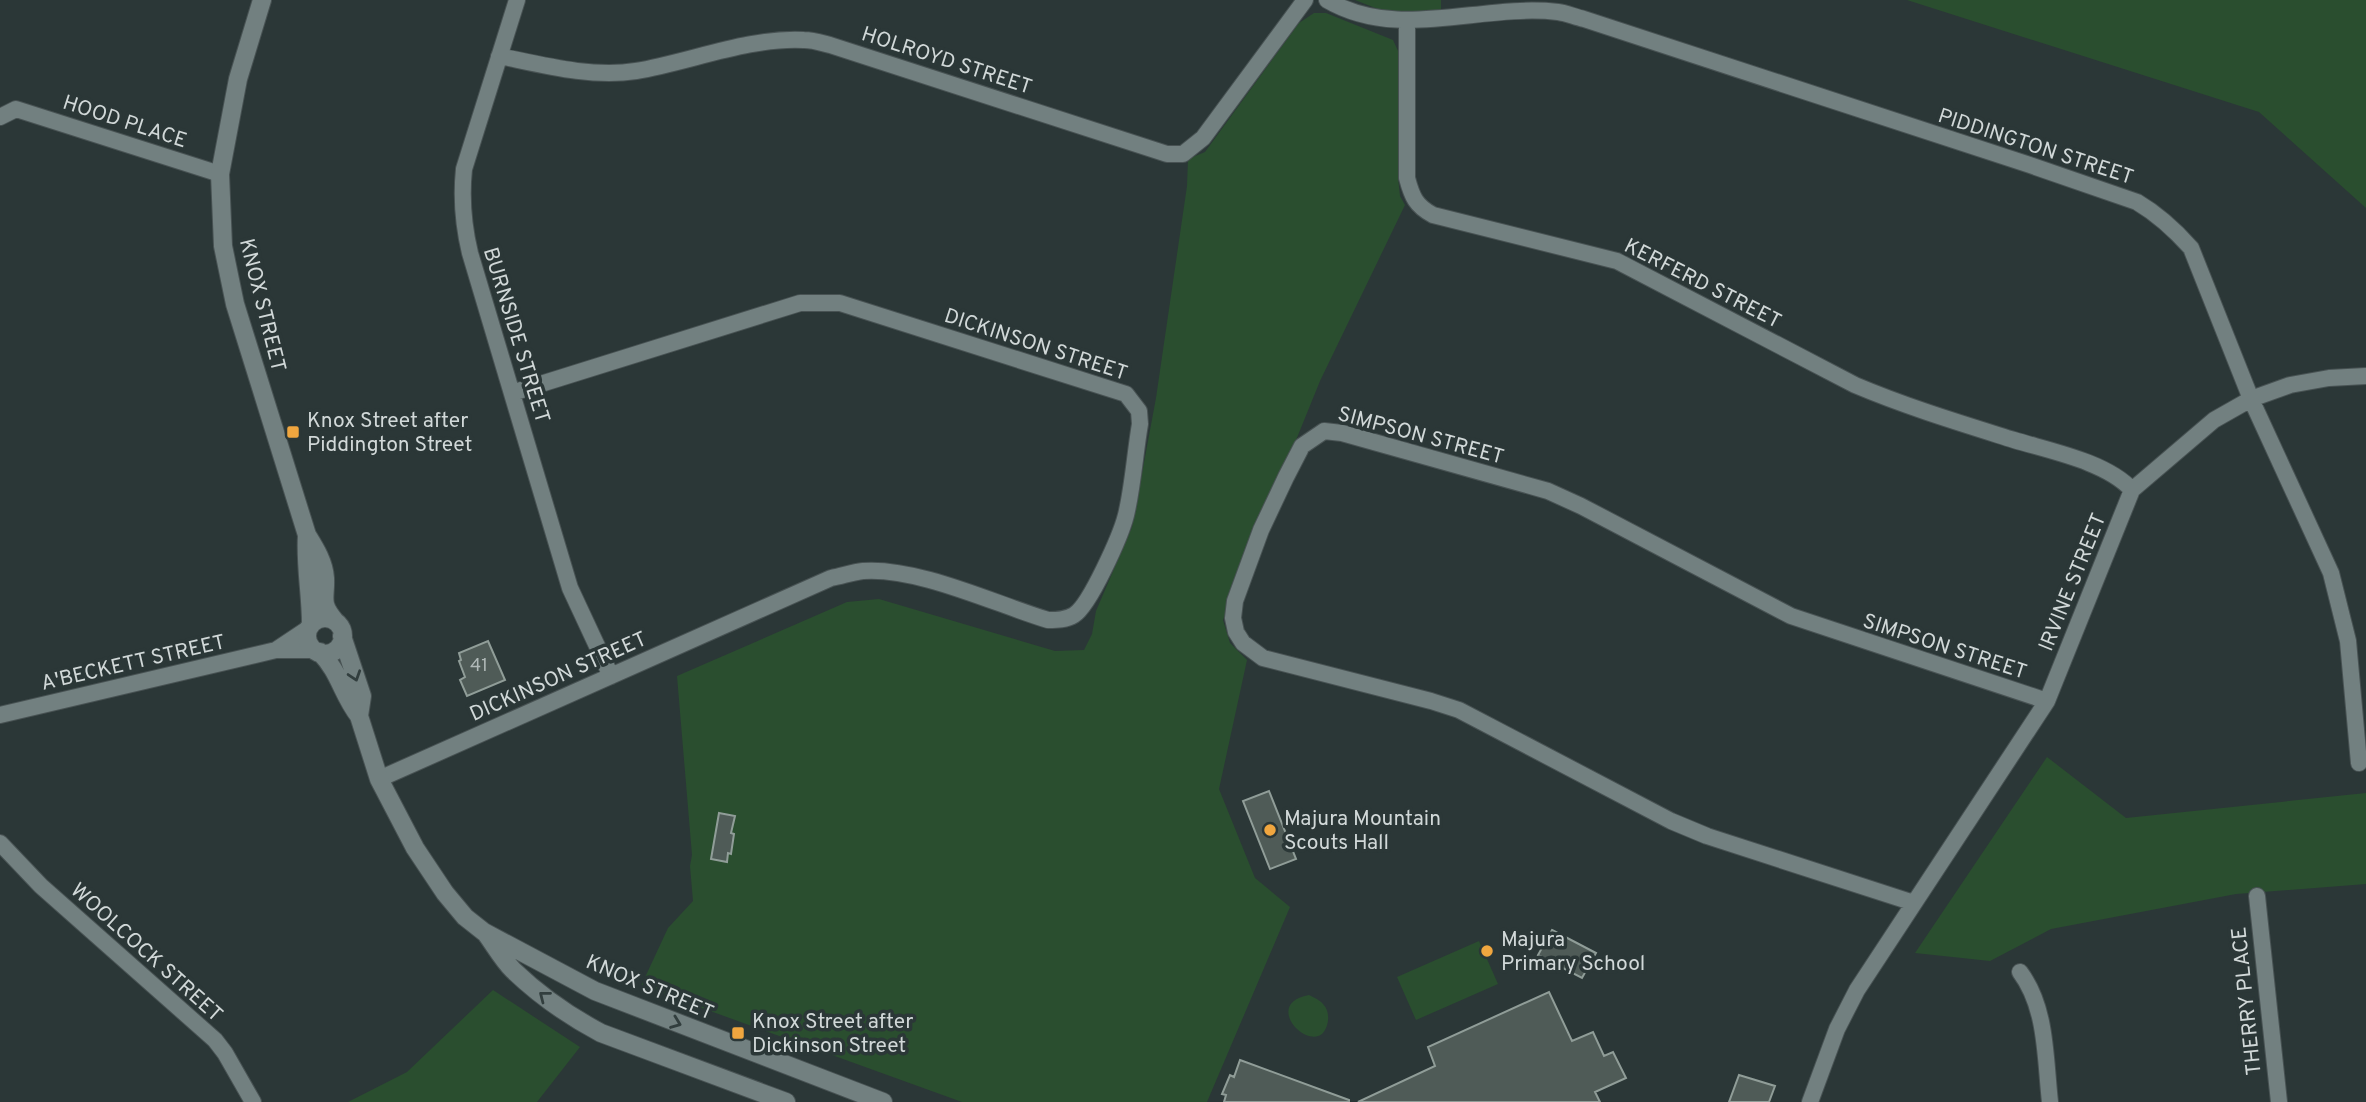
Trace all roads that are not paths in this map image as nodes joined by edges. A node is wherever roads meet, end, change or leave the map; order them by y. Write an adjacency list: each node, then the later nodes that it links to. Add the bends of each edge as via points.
1 (262, 0): 10 (street, KNOX STREET, via 237,79)
2 (517, 0): 6 (street, BURNSIDE STREET)
3 (1305, 0): 6 (street, HOLROYD STREET, via 1203,138 1183,154 1167,154 805,40 768,42 610,73)
4 (1327, 0): 5 (street, PIDDINGTON STREET, via 1373,18)
5 (1407, 21): 13 (street, PIDDINGTON STREET, via 1559,12 2137,202 2173,228 2190,248); 14 (street, KERFERD STREET, via 1407,178 1419,207 1433,215 1617,261 1855,385 2091,464 2123,480)
6 (499, 55): 12 (street, BURNSIDE STREET, via 464,169 461,196 470,253)
7 (0, 103): 8 (street, HOOD PLACE)
8 (16, 109): 9 (street); 10 (street, HOOD PLACE)
9 (0, 117)
10 (220, 174): 15 (street, KNOX STREET, via 223,246 235,304)
11 (2366, 376): 13 (street, IRVINE STREET, via 2290,385)
12 (512, 393): 20 (street, BURNSIDE STREET, via 570,587); 20 (street, DICKINSON STREET, via 800,303 839,303 1098,383 1126,394 1139,411 1126,515 1100,575 1074,615 1048,620 938,584 862,571 831,578)
13 (2251, 398): 14 (street, IRVINE STREET, via 2214,420); 24 (street, PIDDINGTON STREET, via 2342,607)
14 (2132, 490): 21 (street, IRVINE STREET)
15 (307, 535): 16 (street, KNOX STREET); 17 (street, KNOX STREET, via 320,557 324,606)
16 (310, 626): 17 (street, via 321,618); 18 (street, A'BECKETT STREET); 19 (street, via 307,638)
17 (339, 628): 19 (street, via 341,642 335,650); 23 (street, KNOX STREET, one-way to 23, via 362,695)
18 (276, 650): 19 (street, A'BECKETT STREET); 22 (street, A'BECKETT STREET)
19 (317, 651): 23 (street, KNOX STREET, via 334,668 346,699)
20 (611, 676): 25 (street, DICKINSON STREET)
21 (2047, 701): 28 (street, IRVINE STREET); 28 (street, SIMPSON STREET, via 1791,616 1548,491 1342,433 1324,431 1302,446 1261,530 1235,601 1236,632 1263,659 1459,710 1671,821)
22 (0, 715)
23 (359, 716): 25 (street, KNOX STREET)
24 (2359, 763)
25 (379, 779): 29 (street, KNOX STREET, via 445,893)
26 (0, 844): 31 (street, WOOLCOCK STREET, via 215,1040)
27 (2257, 896): 36 (street, THERRY PLACE)
28 (1914, 903): 34 (street, IRVINE STREET, via 1847,1007)
29 (484, 932): 32 (street, KNOX STREET, one-way to 29, via 583,1023 511,968); 33 (street, KNOX STREET, one-way to 33, via 613,998)
30 (2020, 972): 35 (street, via 2039,1009)
31 (253, 1102)
32 (786, 1102)
33 (883, 1102)
34 (1810, 1102)
35 (2050, 1102)
36 (2279, 1102)

